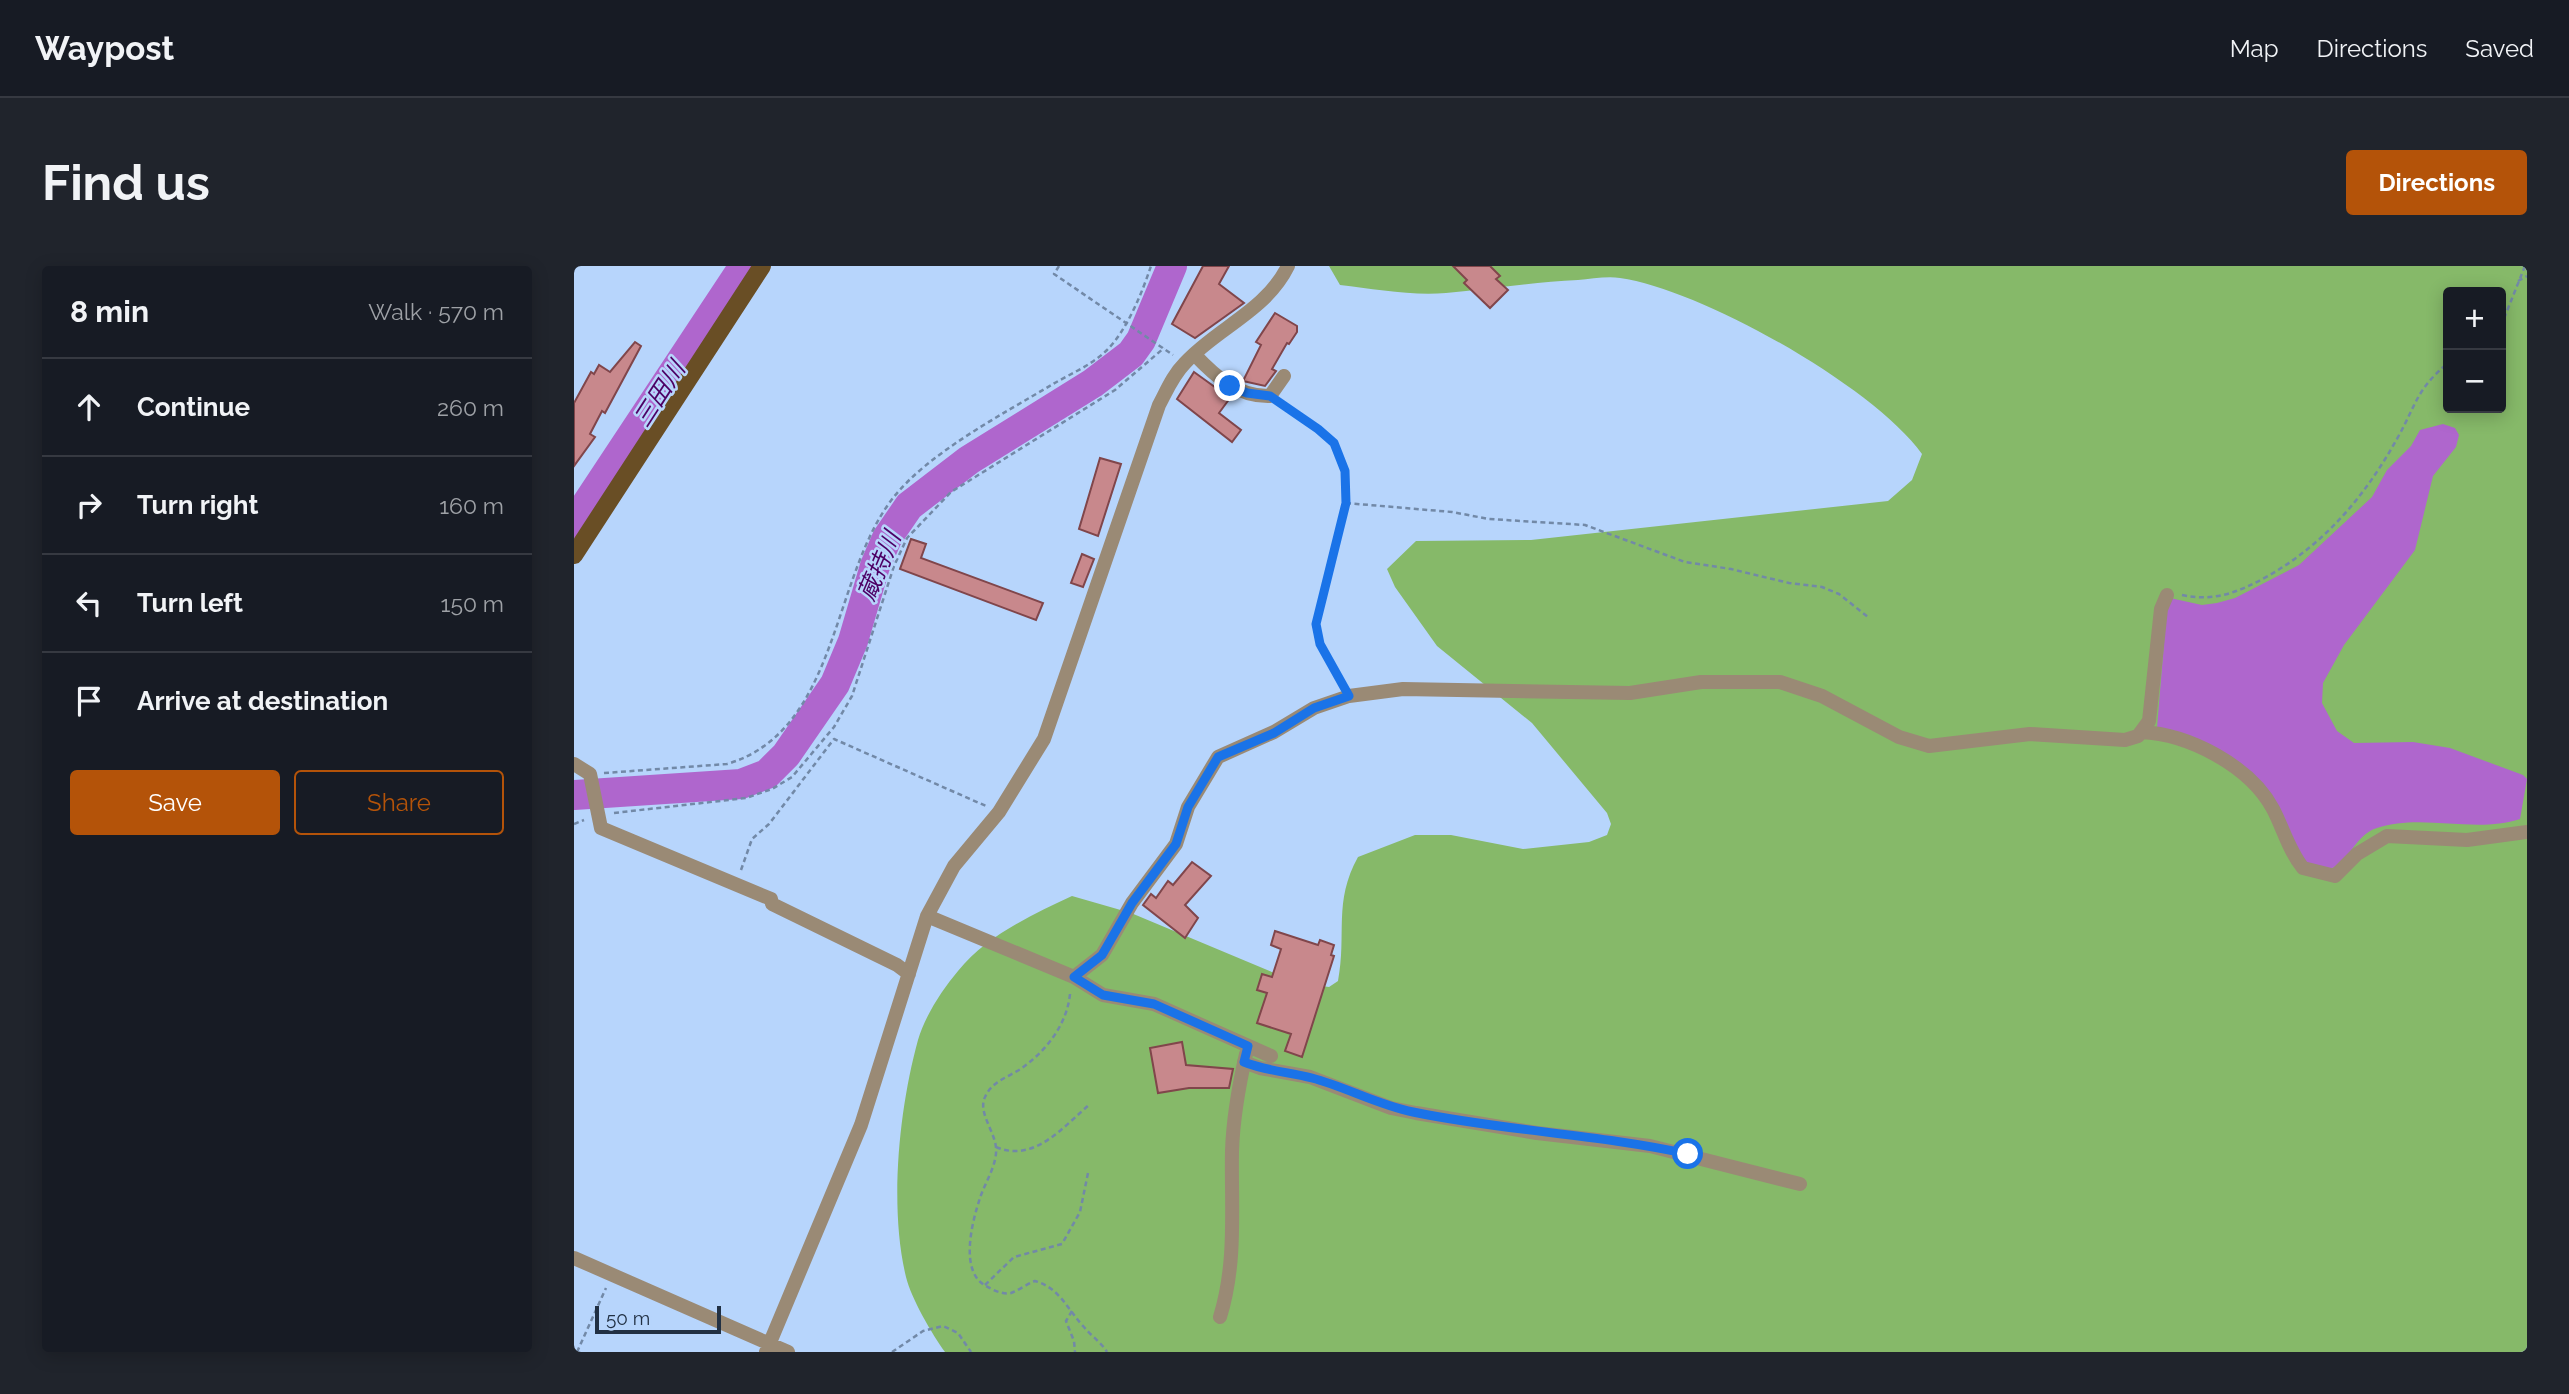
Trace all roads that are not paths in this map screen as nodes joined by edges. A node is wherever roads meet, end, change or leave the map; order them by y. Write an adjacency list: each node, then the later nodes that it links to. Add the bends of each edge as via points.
1 (762, 266): 5 (main road)
2 (1287, 266): 3 (street, via 1272,292)
3 (1188, 359): 4 (street, via 1247,393 1270,396); 10 (street, via 1159,405 1044,738 1023,778 954,866)
4 (1284, 376)
5 (574, 555)
6 (2167, 595): 7 (street, via 2161,608 2149,720)
7 (2141, 732): 9 (street, via 2188,742 2222,758 2264,795 2299,863 2316,873 2335,876 2357,854 2387,836 2467,840); 12 (street, via 2125,740 2030,734 1929,746 1899,737 1822,696 1780,681 1701,682 1630,693 1403,689 1349,696 1314,708 1274,733 1218,757 1188,807 1176,844 1138,893 1102,955)
8 (574, 764): 11 (street, via 590,774 601,828 771,899 772,904)
9 (2527, 832)
10 (927, 916): 11 (street); 12 (street)
11 (909, 974): 19 (street, via 861,1125)
12 (1074, 977): 13 (street, via 1103,995 1154,1004)
13 (1248, 1046): 14 (street); 15 (street)
14 (1271, 1056)
15 (1244, 1062): 16 (street, via 1310,1077 1391,1108 1503,1128 1650,1146); 18 (street, via 1232,1147 1233,1238)
16 (1800, 1184)
17 (574, 1258): 19 (street)
18 (1220, 1317)
19 (767, 1348): 20 (street)
20 (788, 1352)

